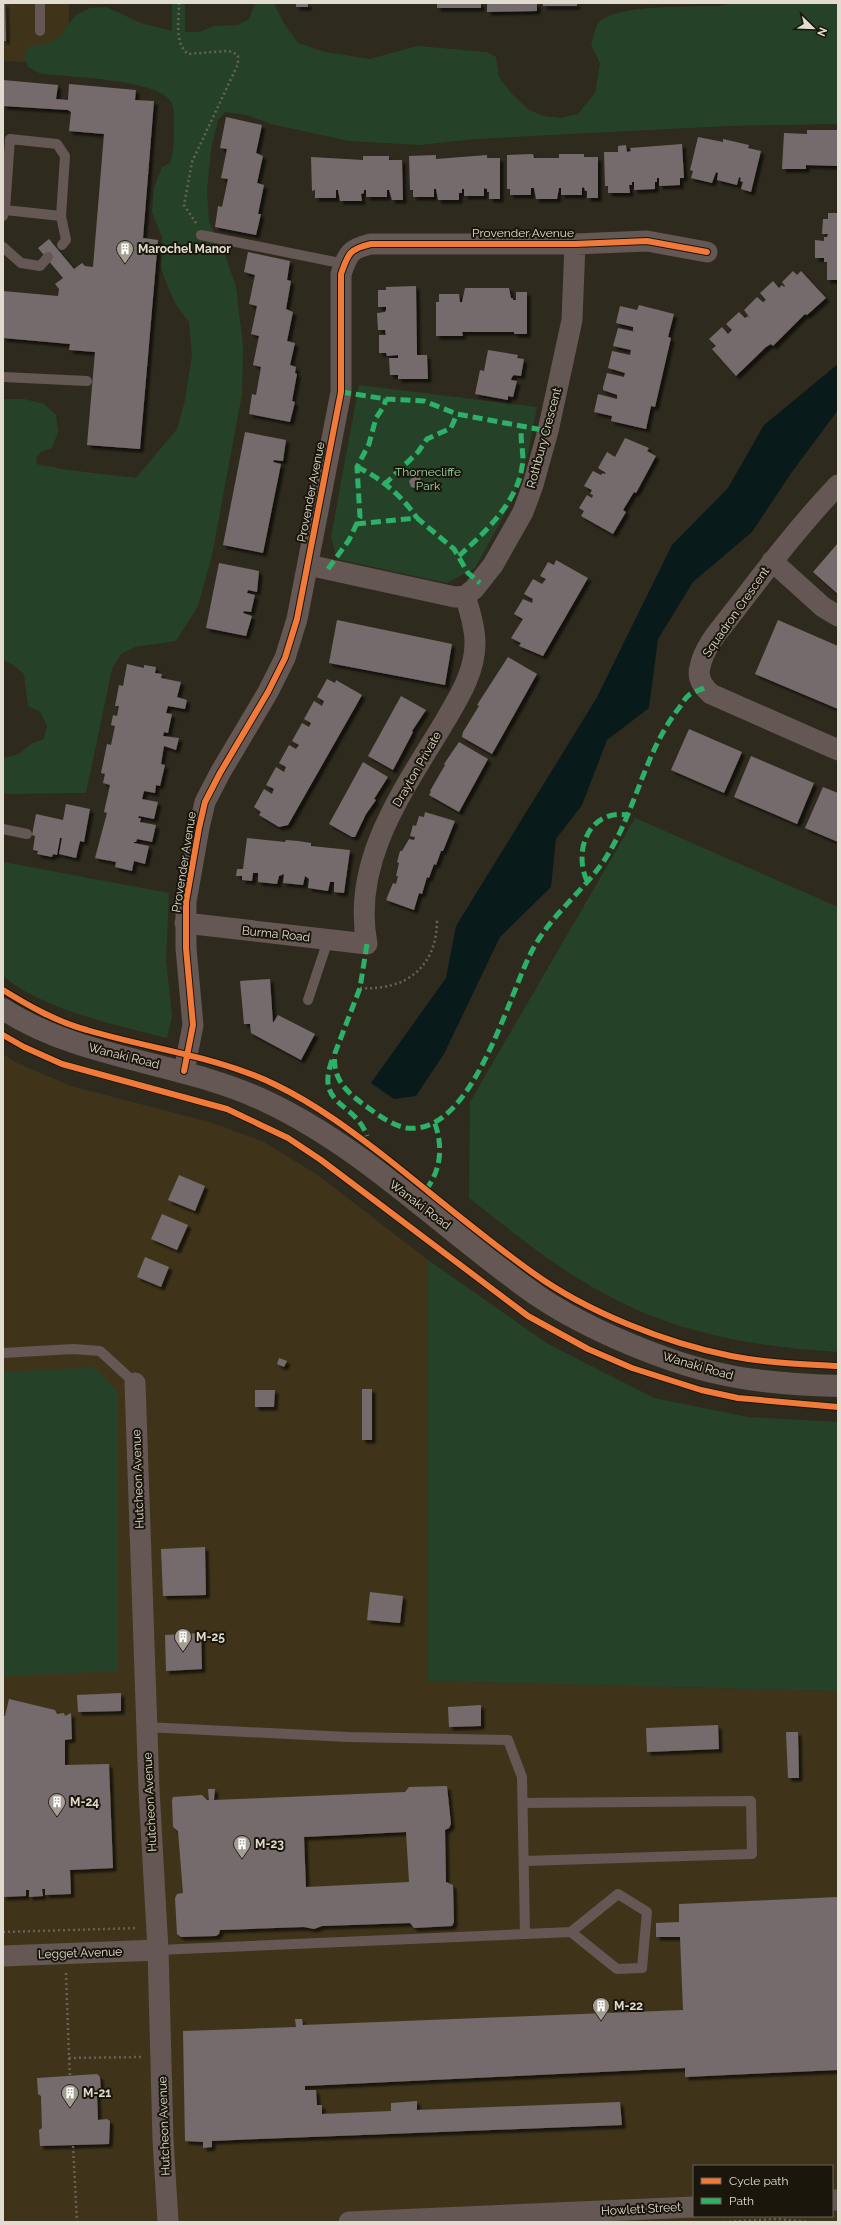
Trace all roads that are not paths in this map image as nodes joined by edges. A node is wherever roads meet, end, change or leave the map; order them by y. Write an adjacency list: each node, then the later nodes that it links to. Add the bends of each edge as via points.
1 (40, 3): 2 (lane)
2 (40, 31)
3 (4, 213): 4 (lane); 4 (lane, via 10,139 57,144 65,156)
4 (61, 216): 6 (lane, via 66,240)
5 (200, 230): 11 (lane)
6 (62, 244)
7 (575, 244): 9 (street, Provender Avenue, via 647,242); 11 (street, Provender Avenue, via 371,244 356,248 347,257); 17 (street, Rothbury Crescent, via 575,301 572,320 539,466 523,512 510,537 480,583)
8 (3, 247): 10 (lane, via 21,262 40,266)
9 (706, 252)
10 (48, 257)
11 (345, 264): 16 (street, Provender Avenue, via 341,274 341,392)
12 (3, 377): 13 (lane)
13 (87, 381)
14 (838, 485): 15 (street, Squadron Crescent, via 801,524)
15 (772, 561): 18 (street, via 823,607); 19 (street, Squadron Crescent, via 712,640 703,656 699,669 700,678 704,688 722,700)
16 (308, 565): 17 (street, via 440,595); 22 (street, Provender Avenue, via 297,618 285,658 206,802 187,896)
17 (466, 596): 24 (street, Drayton Private, via 474,628 473,662 461,693 389,816 376,847 364,890)
18 (838, 616)
19 (838, 750)
20 (3, 829): 21 (lane)
21 (27, 834)
22 (185, 923): 23 (street, Burma Road); 27 (street, Provender Avenue, via 193,1025)
23 (328, 940): 24 (street, Burma Road); 25 (lane)
24 (367, 944)
25 (308, 1000)
26 (3, 1009): 27 (street, Wanaki Road, via 33,1026 86,1048)
27 (184, 1071): 30 (street, Wanaki Road, via 228,1085 263,1100 326,1135 540,1298 587,1325 669,1359 725,1375 805,1385)
28 (3, 1353): 29 (lane, via 73,1349 100,1352)
29 (135, 1383): 31 (street, Hutcheon Avenue)
30 (838, 1386)
31 (146, 1727): 32 (lane, via 348,1737 508,1740 522,1777); 36 (street, Hutcheon Avenue)
32 (523, 1803): 33 (lane); 33 (lane, via 750,1801 752,1854)
33 (524, 1861): 35 (lane)
34 (571, 1932): 34 (lane, via 618,1894 647,1912 642,1968 617,1969); 35 (lane)
35 (525, 1933): 36 (lane)
36 (158, 1950): 37 (street, Legget Avenue); 40 (street, Hutcheon Avenue)
37 (3, 1956)
38 (693, 2207): 39 (street, Howlett Street)
39 (473, 2220): 41 (street, Howlett Street)
40 (168, 2222)
41 (349, 2222)

